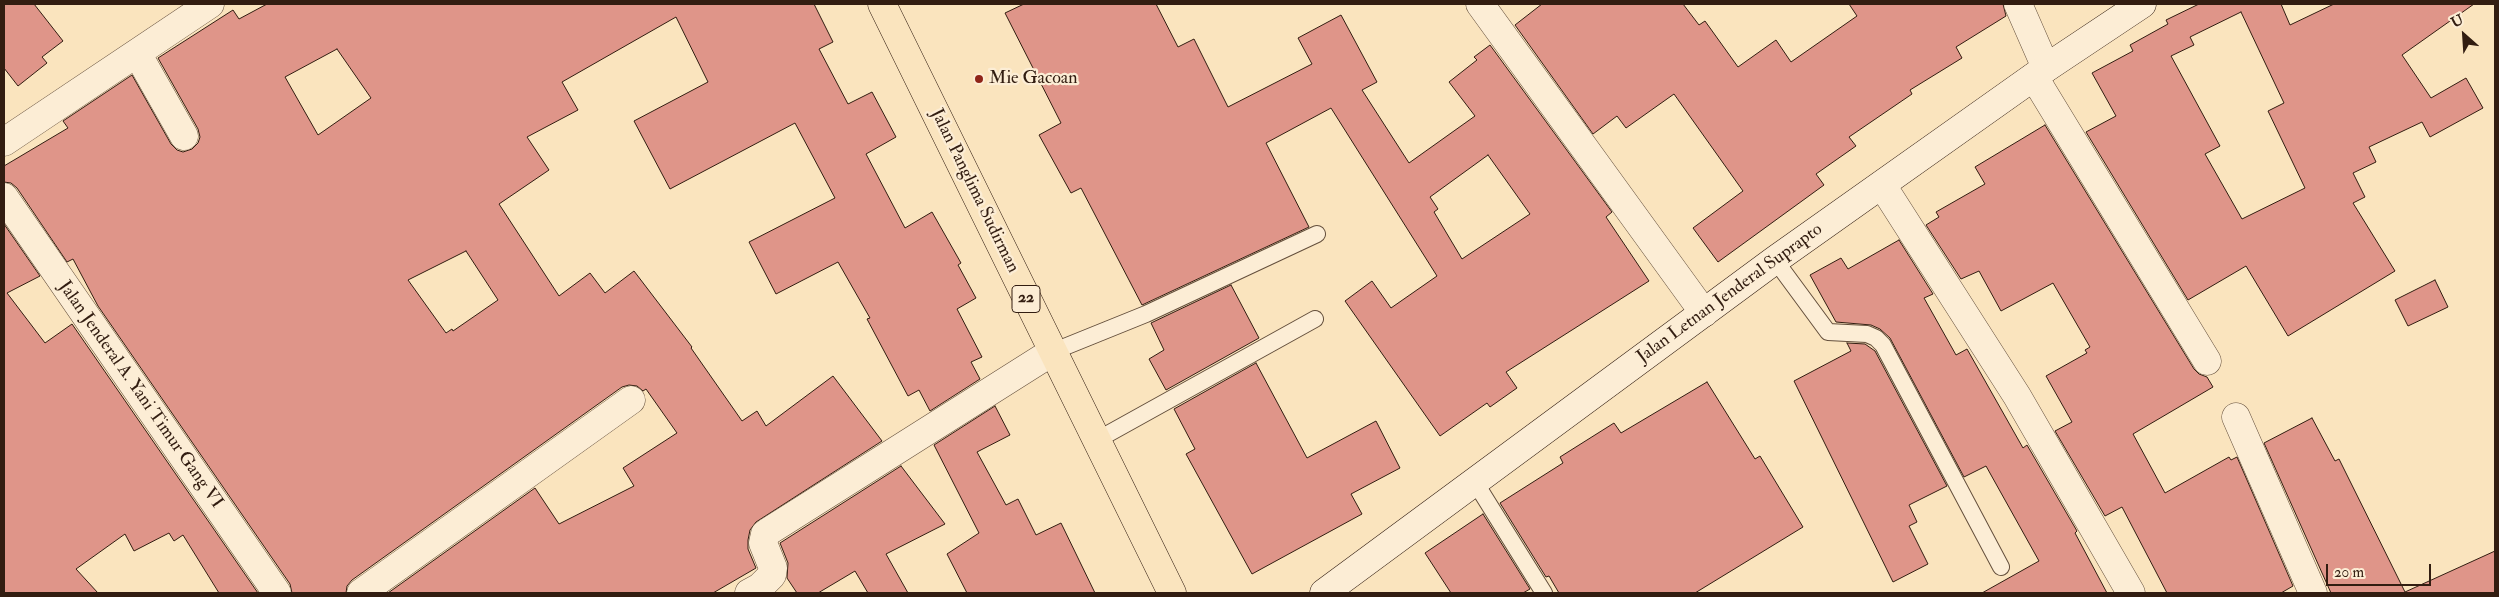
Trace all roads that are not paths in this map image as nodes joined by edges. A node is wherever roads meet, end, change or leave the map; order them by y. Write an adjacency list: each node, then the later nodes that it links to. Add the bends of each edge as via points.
1 (210, 4): 6 (street)
2 (882, 4): 16 (highway, Jalan Panglima Sudirman / 22)
3 (1480, 4): 14 (street)
4 (2018, 4): 7 (street)
5 (2142, 4): 7 (street, Jalan Letnan Jenderal Suprapto)
6 (137, 53): 8 (street); 9 (street)
7 (2040, 72): 10 (street, Jalan Letnan Jenderal Suprapto); 17 (street)
8 (184, 136)
9 (4, 142)
10 (1882, 184): 13 (street, Jalan Letnan Jenderal Suprapto); 30 (street, via 2017,396)
11 (4, 197): 24 (street, Jalan Jenderal A. Yani Timur Gang VI)
12 (1317, 234): 16 (lane, via 1146,314)
13 (1775, 260): 14 (street, Jalan Letnan Jenderal Suprapto); 22 (lane, via 1828,332 1867,334 1883,346)
14 (1704, 313): 21 (street, Jalan Letnan Jenderal Suprapto)
15 (1315, 319): 20 (lane)
16 (1052, 352): 20 (highway, Jalan Panglima Sudirman / 22); 26 (street, via 769,530 763,543 773,568 772,575)
17 (2207, 361)
18 (631, 400): 25 (street)
19 (2236, 417): 23 (street)
20 (1096, 440): 27 (highway, Jalan Panglima Sudirman / 22)
21 (1475, 482): 28 (street, Jalan Letnan Jenderal Suprapto); 29 (lane)
22 (2001, 567)
23 (2309, 592)
24 (277, 593)
25 (361, 593)
26 (749, 593)
27 (1172, 593)
28 (1324, 593)
29 (1544, 593)
30 (2131, 593)

